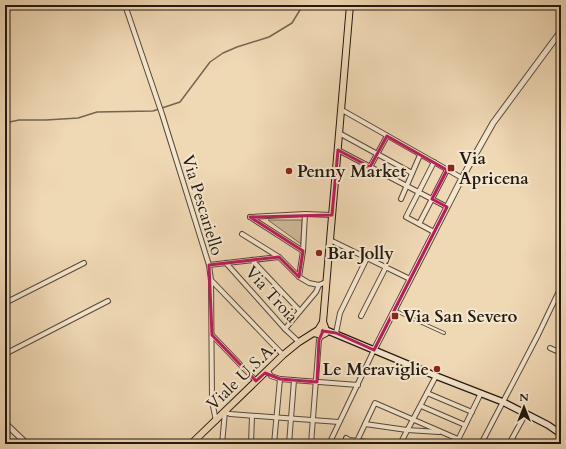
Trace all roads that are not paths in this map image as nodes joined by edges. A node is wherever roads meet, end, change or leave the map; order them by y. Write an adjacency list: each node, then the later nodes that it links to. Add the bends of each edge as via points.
1 (125, 5): 32 (street, Via Pescariello)
2 (350, 5): 4 (main road)
3 (561, 31): 14 (street, via 493,123)
4 (342, 110): 5 (main road); 6 (street)
5 (339, 133): 7 (main road); 8 (street)
6 (387, 136): 8 (street); 9 (street)
7 (338, 150): 11 (street); 21 (main road)
8 (377, 154): 11 (street); 13 (street)
9 (420, 155): 10 (street); 13 (street)
10 (434, 162): 12 (street); 16 (street)
11 (370, 167): 15 (street)
12 (447, 170): 14 (street); 18 (street)
13 (412, 173): 15 (street)
14 (462, 178): 19 (street)
15 (407, 186): 16 (street); 17 (street)
16 (419, 193): 18 (street); 22 (street, via 406,217)
17 (401, 199)
18 (432, 199): 19 (street); 22 (street)
19 (447, 207): 23 (street)
20 (305, 214): 21 (street); 26 (street); 26 (street, via 250,217)
21 (332, 215): 25 (main road)
22 (419, 224): 23 (street)
23 (434, 232): 36 (street)
24 (242, 234): 27 (street)
25 (330, 240): 28 (street); 37 (main road)
26 (303, 251): 34 (street)
27 (279, 256): 29 (street); 34 (street)
28 (367, 258): 33 (street); 47 (street, via 340,313)
29 (252, 260): 31 (street); 43 (street)
30 (84, 263): 41 (street)
31 (226, 263): 32 (street); 45 (street, Via Troia)
32 (209, 265): 35 (street, Via Pescariello)
33 (386, 267): 36 (street); 44 (street)
34 (299, 277): 38 (street)
35 (210, 280): 49 (street, Via Pescariello); 55 (street)
36 (410, 280): 42 (street)
37 (326, 282): 38 (street); 46 (main road)
38 (319, 285): 43 (street)
39 (561, 287): 65 (street)
40 (108, 301): 54 (street)
41 (5, 303)
42 (395, 310): 48 (lane); 52 (street)
43 (300, 311): 45 (street)
44 (360, 316)
45 (285, 329): 50 (street, Via Troia)
46 (322, 330): 47 (main road); 50 (main road, Viale U.S.A.); 61 (street, via 319,340)
47 (336, 333): 52 (main road)
48 (444, 333)
49 (212, 335): 60 (street); 73 (street, Via Pescariello, via 212,401)
50 (299, 342): 55 (main road, Viale U.S.A.)
51 (550, 348): 53 (street)
52 (374, 350): 57 (main road); 62 (street)
53 (561, 353)
54 (5, 354)
55 (283, 356): 56 (main road, Viale U.S.A.)
56 (268, 371): 58 (street, via 271,376); 60 (main road, Viale U.S.A.)
57 (436, 376): 63 (street); 64 (main road)
58 (280, 379): 59 (street); 71 (street)
59 (294, 380): 61 (street); 72 (street)
60 (256, 382): 67 (main road, Viale U.S.A.)
61 (317, 382): 62 (street); 74 (street)
62 (358, 385): 76 (street)
63 (427, 393): 66 (street); 68 (street)
64 (481, 393): 65 (main road); 68 (street)
65 (503, 402): 69 (main road); 98 (street)
66 (421, 406): 75 (street); 79 (street)
67 (225, 412): 70 (street); 73 (main road, Viale U.S.A.); 89 (street)
68 (472, 412): 79 (street)
69 (526, 413): 82 (main road); 85 (street)
70 (252, 416): 71 (street); 90 (street)
71 (276, 417): 72 (street); 91 (street)
72 (291, 418): 74 (street); 92 (street)
73 (216, 420): 88 (main road, Viale U.S.A.)
74 (314, 420): 76 (street); 93 (street)
75 (414, 420): 78 (street, via 375,403); 80 (street); 81 (street)
76 (339, 422): 94 (street)
77 (5, 423): 87 (street)
78 (366, 424): 80 (street); 86 (street)
79 (465, 425): 84 (street)
80 (407, 430): 81 (street); 96 (street)
81 (442, 432): 84 (street)
82 (561, 434)
83 (346, 438): 86 (street)
84 (458, 439): 97 (street)
85 (512, 439): 99 (street); 100 (street)
86 (357, 441): 95 (street)
87 (27, 444)
88 (191, 444)
89 (222, 444)
90 (251, 444)
91 (274, 444)
92 (289, 444)
93 (311, 444)
94 (329, 444)
95 (385, 444)
96 (400, 444)
97 (456, 444)
98 (481, 444)
99 (509, 444)
100 (518, 444)

